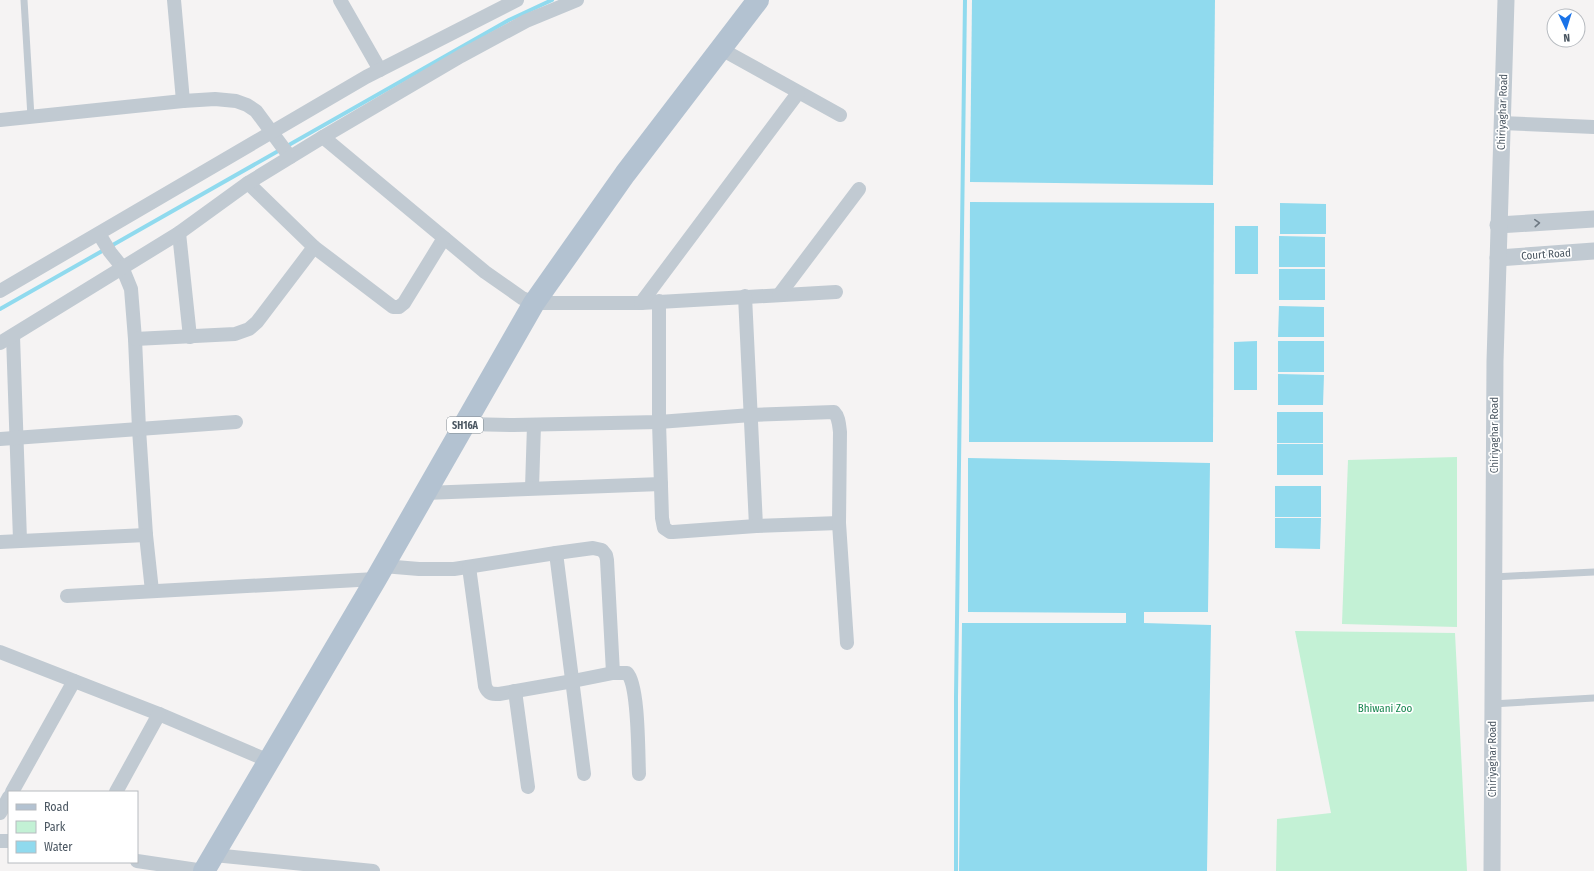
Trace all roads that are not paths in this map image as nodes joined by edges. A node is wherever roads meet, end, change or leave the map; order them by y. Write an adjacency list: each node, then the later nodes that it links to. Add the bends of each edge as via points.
1 (24, 0): 13 (lane)
2 (174, 0): 11 (street)
3 (340, 0): 9 (street)
4 (517, 0): 9 (street)
5 (577, 0): 17 (street, via 526,21)
6 (758, 0): 8 (main road, SH16A)
7 (1506, 0): 15 (street, Chiriyaghar Road)
8 (721, 49): 10 (street); 35 (main road, SH16A, via 625,174)
9 (380, 70): 18 (street)
10 (798, 93): 12 (street); 36 (street)
11 (183, 101): 13 (street); 18 (street, via 215,99 247,105 256,111)
12 (840, 115)
13 (31, 117): 14 (street)
14 (0, 120)
15 (1501, 123): 16 (street); 22 (street, Chiriyaghar Road)
16 (1594, 127)
17 (323, 137): 18 (street); 24 (street)
18 (282, 146): 19 (street); 25 (street)
19 (248, 183): 23 (street); 26 (street)
20 (859, 189): 32 (street)
21 (1594, 219): 22 (street, one-way to 21)
22 (1498, 225): 28 (street, Chiriyaghar Road)
23 (179, 232): 29 (street); 38 (street)
24 (444, 238): 26 (street, via 404,303 399,307 392,306); 35 (street, via 506,287)
25 (104, 243): 29 (street); 30 (street)
26 (314, 247): 38 (street, via 253,326 235,334)
27 (1594, 251): 28 (street, Court Road)
28 (1498, 258): 61 (street, Chiriyaghar Road, via 1494,361)
29 (122, 267): 37 (street); 39 (street, via 131,289)
30 (0, 292)
31 (836, 292): 32 (street)
32 (779, 295): 33 (street)
33 (745, 296): 34 (street); 41 (street)
34 (659, 301): 36 (street); 43 (street)
35 (534, 303): 36 (street); 44 (main road, SH16A)
36 (641, 303)
37 (13, 336): 40 (street); 47 (street)
38 (190, 337): 39 (street)
39 (135, 339): 46 (street)
40 (0, 343)
41 (751, 415): 43 (street); 52 (street, via 830,412 836,414 840,432); 53 (street)
42 (236, 422): 46 (street)
43 (660, 422): 45 (street); 49 (street)
44 (465, 424): 45 (street); 51 (main road, SH16A)
45 (534, 425): 50 (street)
46 (138, 429): 47 (street); 54 (street)
47 (16, 438): 48 (street); 55 (street)
48 (0, 439)
49 (661, 484): 50 (street); 53 (street, via 663,524 670,532)
50 (532, 488): 51 (street)
51 (425, 493): 60 (main road, SH16A)
52 (839, 524): 53 (street); 64 (street)
53 (756, 526)
54 (146, 535): 55 (street); 62 (street)
55 (20, 540): 56 (street)
56 (0, 542)
57 (556, 553): 58 (street); 66 (street, via 593,548 602,550 606,555); 68 (street)
58 (469, 568): 60 (street); 69 (street, via 485,686 491,694)
59 (1594, 572): 61 (lane)
60 (380, 573): 62 (street); 73 (main road, SH16A)
61 (1493, 577): 71 (street, Chiriyaghar Road)
62 (152, 591): 63 (street)
63 (67, 596)
64 (847, 644)
65 (0, 652): 67 (street)
66 (613, 672): 68 (street); 75 (street, via 627,673 633,685)
67 (74, 681): 72 (street); 77 (street)
68 (573, 681): 69 (street); 74 (street)
69 (515, 691): 76 (street)
70 (1594, 698): 71 (lane)
71 (1492, 704): 84 (street, Chiriyaghar Road)
72 (159, 714): 73 (street); 78 (street)
73 (269, 761): 82 (main road, SH16A)
74 (584, 774)
75 (639, 774)
76 (528, 786)
77 (13, 791)
78 (117, 791)
79 (8, 799): 80 (street)
80 (0, 813)
81 (138, 861): 82 (street)
82 (208, 866): 83 (street)
83 (373, 871)
84 (1492, 871)

